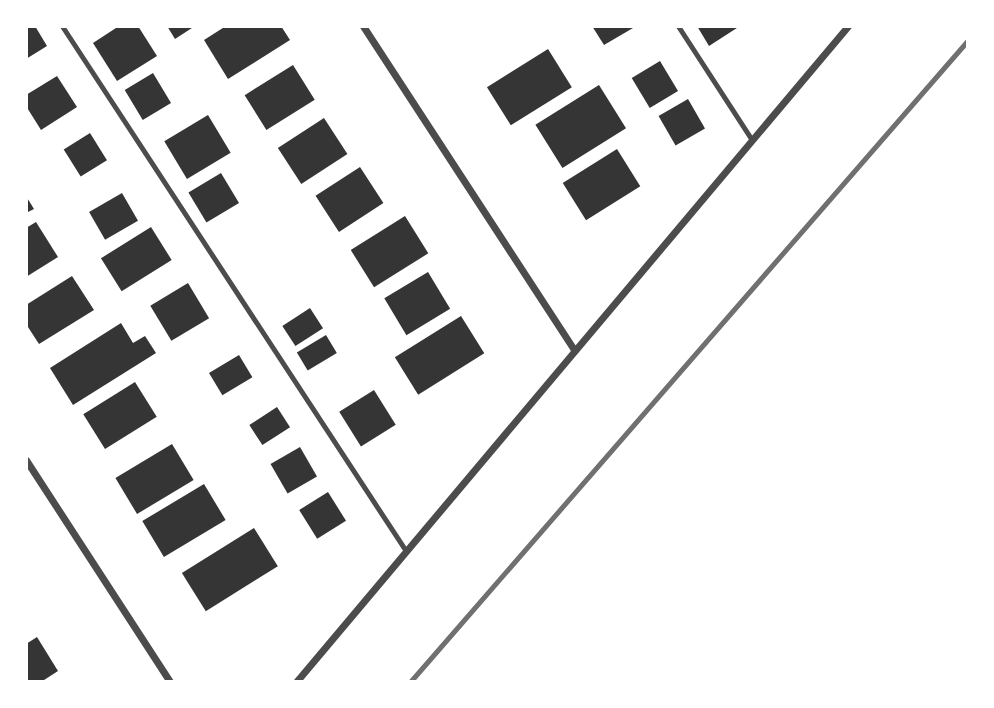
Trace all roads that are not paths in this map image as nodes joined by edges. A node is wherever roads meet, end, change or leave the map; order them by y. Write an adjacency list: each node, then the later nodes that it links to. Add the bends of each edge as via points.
1 (62, 26): 8 (lane)
2 (363, 26): 6 (street)
3 (678, 26): 5 (lane)
4 (848, 26): 5 (street)
5 (752, 140): 6 (street)
6 (574, 350): 8 (street)
7 (26, 460): 9 (street)
8 (404, 548): 10 (street)
9 (170, 682)
10 (296, 682)

